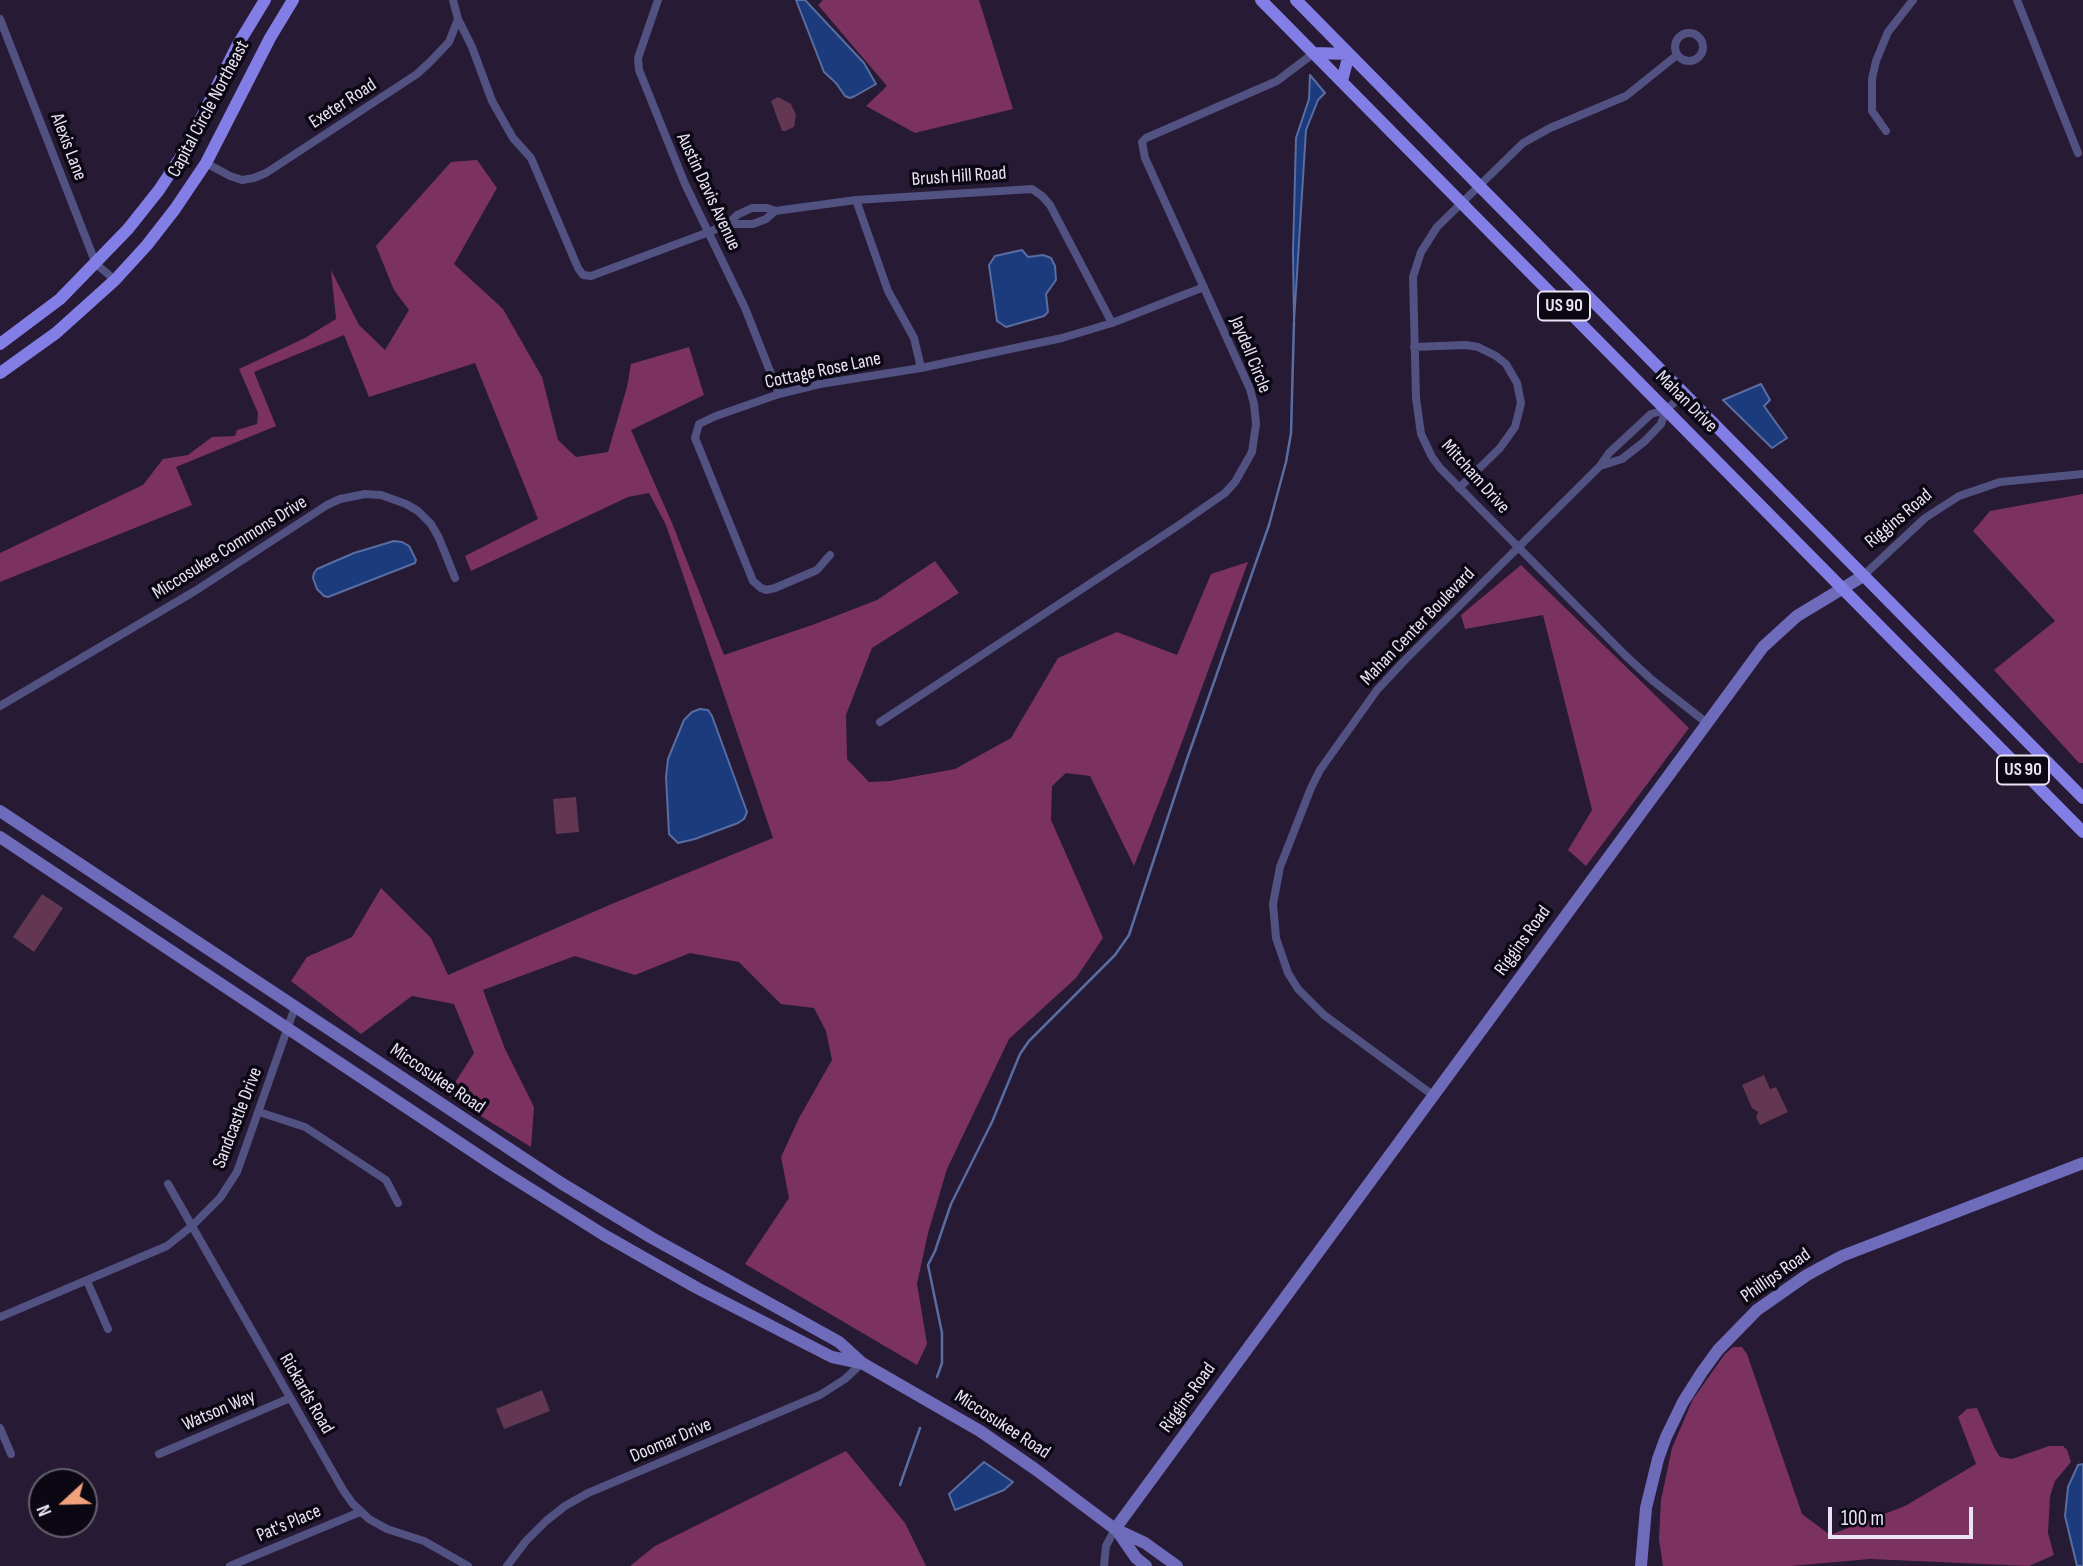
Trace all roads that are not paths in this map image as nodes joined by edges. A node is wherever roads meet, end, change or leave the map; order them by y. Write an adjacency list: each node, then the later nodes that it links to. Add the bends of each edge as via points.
1 (265, 0): 16 (main road, Capital Circle Northeast)
2 (293, 0): 18 (main road, Capital Circle Northeast)
3 (453, 0): 10 (street)
4 (658, 0): 24 (street, Austin Davis Avenue, via 638,58 639,71)
5 (1261, 0): 11 (main road, Mahan Drive / US 90)
6 (1296, 0): 12 (main road, Mahan Drive / US 90)
7 (1913, 0): 15 (street, via 1888,32 1872,79 1872,111)
8 (2017, 0): 17 (street)
9 (0, 19): 25 (street, Alexis Lane)
10 (458, 19): 18 (street, Exeter Road, via 449,42 417,74 266,173 242,180); 24 (street, Brush Hill Road, via 492,101 513,138 531,158 583,275 592,276)
11 (1314, 53): 12 (main road); 14 (main road, Mahan Drive / US 90); 27 (street, Jaydell Circle, via 1277,81 1142,142)
12 (1349, 54): 14 (main road); 19 (main road, Mahan Drive / US 90)
13 (1678, 55): 19 (street, Mitcham Drive, via 1626,96 1523,143)
14 (1342, 81): 21 (main road, Mahan Drive / US 90)
15 (1886, 131)
16 (186, 149): 18 (main road); 25 (main road, Capital Circle Northeast, via 154,197)
17 (2078, 153)
18 (206, 163): 26 (main road, Capital Circle Northeast, via 147,245)
19 (1478, 186): 21 (street, Mitcham Drive); 34 (main road, Mahan Drive / US 90)
20 (856, 200): 22 (street, Brush Hill Road); 28 (street, Brush Hill Road, via 1032,189 1049,205); 31 (street, via 888,291 914,338)
21 (1462, 202): 30 (street, Mitcham Drive, via 1437,227 1416,265); 35 (main road, Mahan Drive / US 90)
22 (775, 211): 23 (street, Brush Hill Road, via 753,224); 23 (street, Brush Hill Road, via 752,208)
23 (728, 224): 24 (street, Brush Hill Road)
24 (709, 232): 33 (street, Austin Davis Avenue)
25 (96, 264): 26 (street, Alexis Lane); 29 (main road, Capital Circle Northeast, via 60,299)
26 (115, 280): 32 (main road, Capital Circle Northeast, via 56,333)
27 (1204, 288): 28 (street, Cottage Rose Lane); 47 (street, Jaydell Circle, via 1254,404 1252,452 1235,482 1179,525)
28 (1112, 323): 31 (street, Cottage Rose Lane)
29 (0, 344)
30 (1414, 347): 38 (street, Mitcham Drive, via 1421,434 1432,457); 38 (street, via 1478,347 1506,365 1517,383 1521,403 1515,428)
31 (921, 368): 33 (street, Cottage Rose Lane)
32 (0, 373)
33 (779, 394): 40 (street, Cottage Rose Lane, via 699,424 695,438 753,581 761,588 775,588 817,570)
34 (1684, 394): 35 (street, Mahan Center Boulevard); 41 (main road, Mahan Drive / US 90)
35 (1666, 410): 36 (street, Mahan Center Boulevard, via 1651,414); 36 (street, Mahan Center Boulevard, via 1646,441 1622,459); 43 (main road, Mahan Drive / US 90)
36 (1600, 466): 39 (street, Mahan Center Boulevard)
37 (2083, 474): 41 (street, Riggins Road, via 2000,482 1959,496 1925,518)
38 (1460, 488): 39 (street, Mitcham Drive)
39 (1519, 548): 48 (street, Mitcham Drive, via 1652,680); 55 (street, Mahan Center Boulevard, via 1377,690 1328,757 1311,788 1276,882 1276,938 1298,989 1324,1015)
40 (830, 555)
41 (1863, 576): 43 (street, Riggins Road); 44 (main road, Mahan Drive / US 90)
42 (455, 578): 45 (street, Miccosukee Commons Drive, via 439,538 418,511 381,495 340,499 195,592)
43 (1842, 587): 46 (main road, Mahan Drive / US 90); 48 (street, Riggins Road, via 1775,635)
44 (1981, 694): 46 (main road); 49 (main road, Mahan Drive / US 90)
45 (0, 706)
46 (1962, 709): 51 (main road, Mahan Drive / US 90)
47 (880, 722)
48 (1707, 723): 55 (street, Riggins Road)
49 (2083, 797)
50 (0, 811): 53 (street, Miccosukee Road)
51 (2083, 832)
52 (0, 837): 54 (street, Miccosukee Road)
53 (295, 1007): 54 (street, Sandcastle Drive); 61 (street, Miccosukee Road, via 518,1156)
54 (288, 1028): 56 (street, Sandcastle Drive); 62 (street, Miccosukee Road)
55 (1434, 1096): 72 (street, Riggins Road)
56 (259, 1112): 59 (street, via 305,1127 386,1180); 60 (street, Sandcastle Drive, via 237,1172)
57 (2083, 1163): 79 (street, Phillips Road, via 1842,1256 1757,1310 1702,1371 1667,1437 1646,1508)
58 (168, 1184): 60 (street, Rickards Road)
59 (398, 1203)
60 (192, 1227): 63 (street, Sandcastle Drive, via 167,1245); 67 (street, Rickards Road)
61 (652, 1238): 62 (street); 66 (street, Miccosukee Road, via 838,1342)
62 (640, 1256): 66 (street, Miccosukee Road, via 832,1357)
63 (87, 1280): 64 (street, Sandcastle Drive); 65 (street)
64 (0, 1317)
65 (108, 1329)
66 (862, 1363): 72 (street, Miccosukee Road, via 980,1431); 75 (street, Doomar Drive, via 820,1395 565,1506 526,1541)
67 (290, 1398): 70 (street, Watson Way); 71 (street, Rickards Road)
68 (0, 1428): 69 (street)
69 (11, 1454)
70 (159, 1454)
71 (360, 1512): 73 (street, Pat's Place); 74 (street, Rickards Road)
72 (1115, 1529): 76 (street, Riggins Road, via 1106,1546); 77 (street, Miccosukee Road); 78 (street, Miccosukee Road)
73 (230, 1566)
74 (468, 1566)
75 (507, 1566)
76 (1104, 1566)
77 (1146, 1566)
78 (1177, 1566)
79 (1641, 1566)

